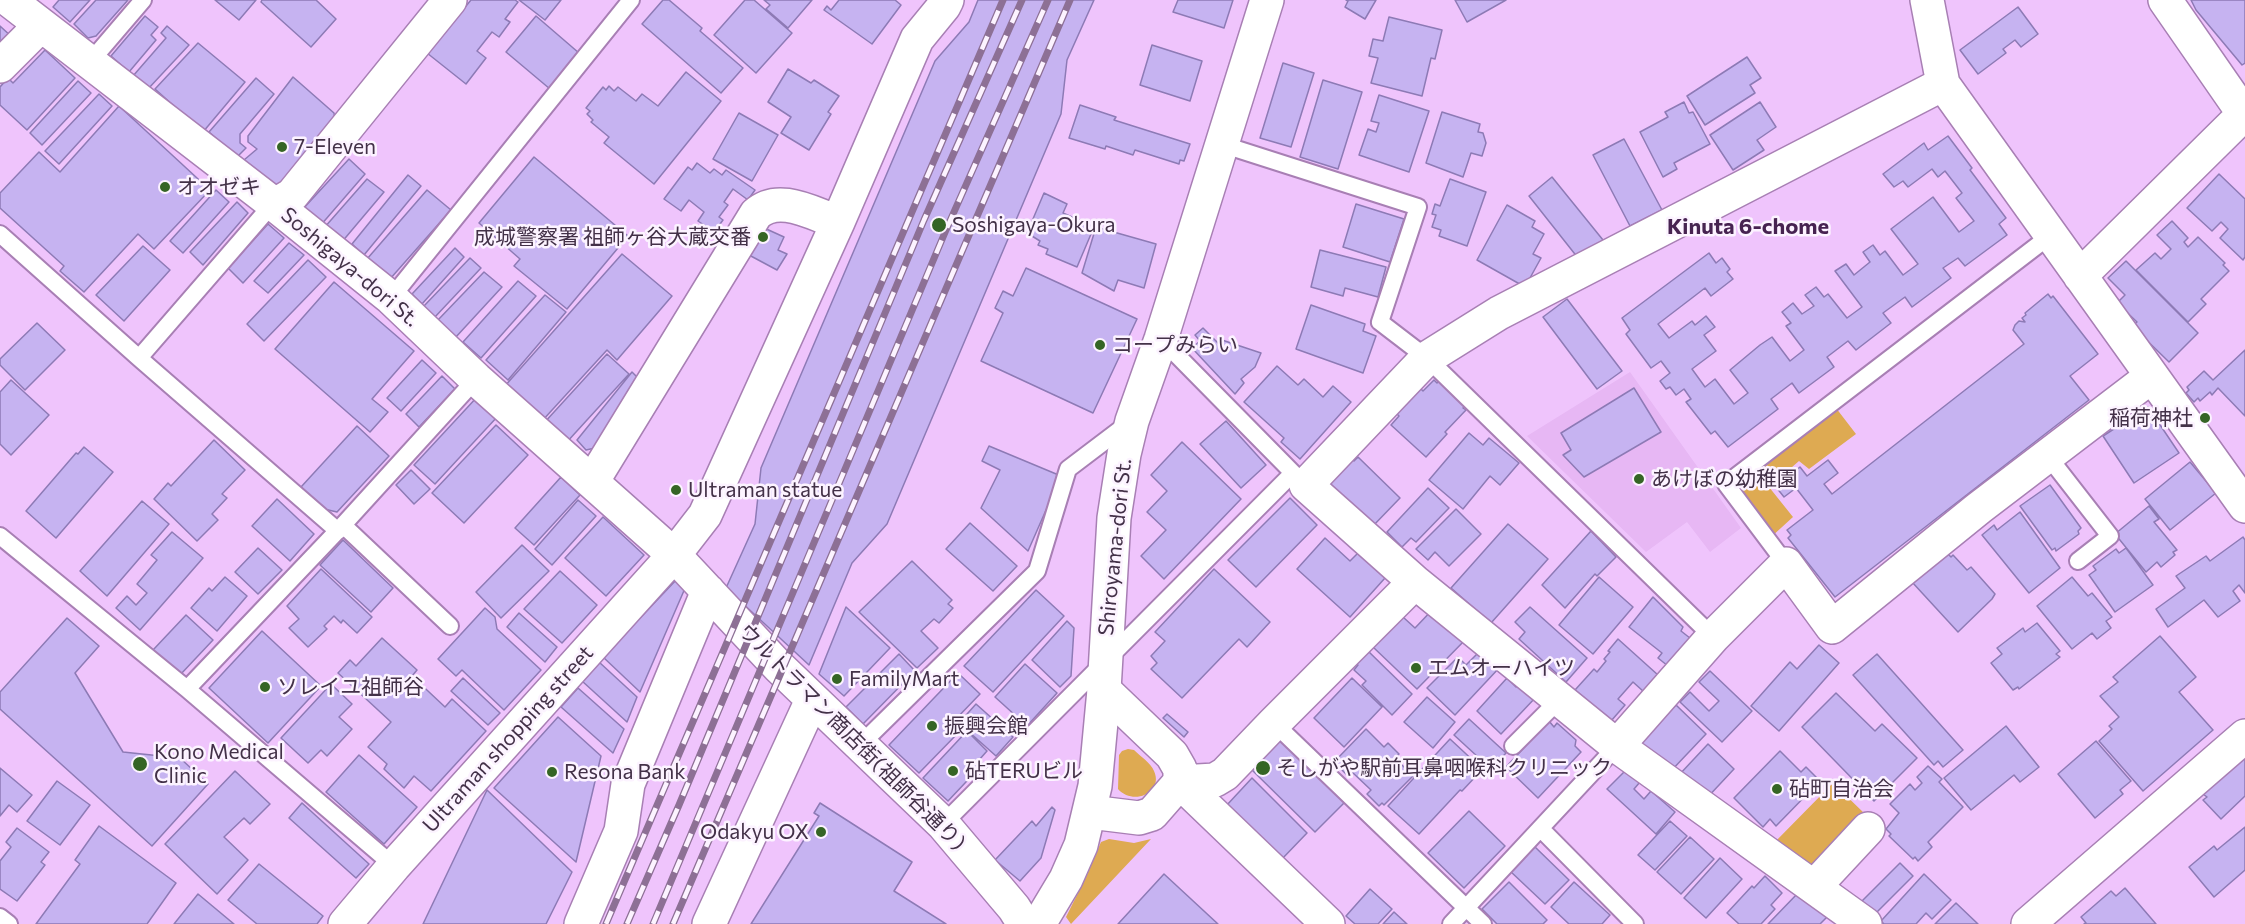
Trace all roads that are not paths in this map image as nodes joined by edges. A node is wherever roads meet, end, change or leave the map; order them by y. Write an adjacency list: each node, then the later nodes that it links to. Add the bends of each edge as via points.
1 (9, 0): 9 (street, Soshigaya-dori St.)
2 (143, 0): 10 (lane)
3 (450, 0): 15 (street, via 292,195)
4 (631, 0): 20 (lane)
5 (947, 0): 16 (street, Ultraman shopping street, via 917,39)
6 (1267, 0): 14 (street, Shiroyama-dori St.)
7 (1927, 0): 12 (street)
8 (2165, 0): 13 (street)
9 (41, 25): 10 (street, Soshigaya-dori St.); 11 (street)
10 (90, 62): 15 (street, Soshigaya-dori St.)
11 (0, 66)
12 (1943, 84): 18 (street); 23 (street, via 1499,313)
13 (2244, 113): 19 (street)
14 (1221, 144): 21 (street, Shiroyama-dori St.); 23 (lane, via 1418,207 1380,322)
15 (275, 205): 20 (street, Soshigaya-dori St.); 22 (lane)
16 (838, 222): 29 (street, via 784,204 763,208 756,214); 33 (street, Ultraman shopping street, via 705,515)
17 (0, 234): 22 (lane)
18 (2051, 235): 19 (street); 35 (lane, via 1726,484)
19 (2080, 276): 24 (street)
20 (392, 298): 25 (street, Soshigaya-dori St.)
21 (1161, 339): 26 (street, Shiroyama-dori St.); 28 (lane)
22 (138, 358): 31 (lane)
23 (1427, 358): 28 (street); 39 (lane)
24 (2152, 376): 27 (street); 30 (street)
25 (477, 378): 29 (street, Soshigaya-dori St.); 31 (lane)
26 (1132, 421): 40 (street, Shiroyama-dori St., via 1114,518); 46 (lane, via 1068,469 1037,571)
27 (2047, 455): 34 (lane, via 2110,536); 35 (street, via 1832,627)
28 (1299, 479): 36 (street); 40 (lane)
29 (592, 482): 33 (street, Soshigaya-dori St.)
30 (2245, 506)
31 (340, 528): 38 (lane); 41 (lane)
32 (0, 536): 41 (lane)
33 (674, 555): 37 (street, ウルトラマン商店街(祖師谷通り)); 54 (street, Ultraman shopping street)
34 (2078, 561)
35 (1786, 564): 39 (street)
36 (1415, 582): 43 (street); 44 (street)
37 (708, 591): 42 (street, ウルトラマン商店街(祖師谷通り)); 60 (street, via 628,784 621,831)
38 (450, 626)
39 (1713, 637): 48 (street)
40 (1104, 677): 49 (street, via 1172,755 1180,769); 50 (street, Shiroyama-dori St.); 51 (lane)
41 (187, 689): 54 (lane)
42 (812, 699): 46 (street, ウルトラマン商店街(祖師谷通り)); 61 (street)
43 (1560, 699): 47 (lane); 48 (street)
44 (1274, 723): 49 (street, via 1225,774 1215,780); 56 (lane)
45 (2245, 736): 69 (street)
46 (859, 746): 51 (street, ウルトラマン商店街(祖師谷通り))
47 (1513, 746)
48 (1617, 746): 52 (lane); 55 (street)
49 (1180, 782): 50 (street, via 1152,814 1138,818); 64 (street)
50 (1090, 812): 63 (street, Shiroyama-dori St., via 1066,879)
51 (943, 824): 62 (street, ウルトラマン商店街(祖師谷通り))
52 (1541, 829): 56 (lane); 67 (lane)
53 (1868, 829): 55 (street)
54 (394, 866): 59 (street, Ultraman shopping street)
55 (1814, 887): 68 (street)
56 (1467, 909): 65 (lane); 66 (lane)
57 (0, 917): 58 (lane)
58 (9, 924)
59 (345, 924)
60 (581, 924)
61 (709, 924)
62 (1024, 924)
63 (1039, 924)
64 (1328, 924)
65 (1452, 924)
66 (1483, 924)
67 (1635, 924)
68 (1865, 924)
69 (2028, 924)

